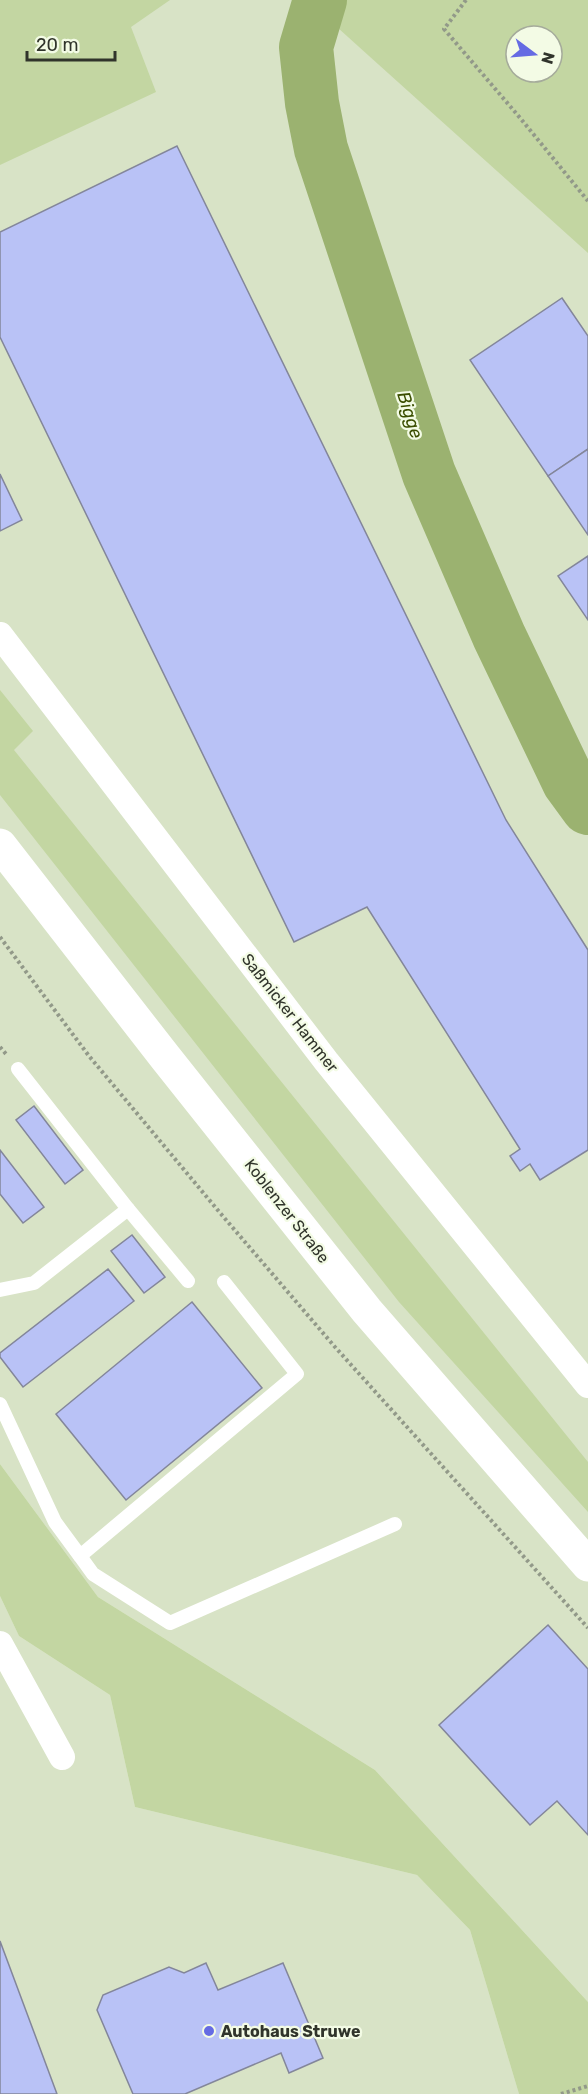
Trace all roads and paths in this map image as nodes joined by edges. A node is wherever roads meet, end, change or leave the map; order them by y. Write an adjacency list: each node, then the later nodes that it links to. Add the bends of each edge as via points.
1 (466, 0): 2 (path, via 444,29)
2 (588, 201)
3 (0, 635): 11 (street, Saßmicker Hammer, via 326,1060)
4 (0, 845): 15 (main road, Koblenzer Straße, via 367,1311)
5 (0, 938): 16 (path, via 89,1056 221,1214)
6 (18, 1069): 7 (lane)
7 (128, 1209): 8 (lane); 10 (lane, via 34,1283)
8 (188, 1281)
9 (224, 1282): 14 (lane, via 297,1374)
10 (0, 1290)
11 (588, 1385)
12 (0, 1404): 14 (lane, via 54,1522)
13 (395, 1524): 14 (lane, via 170,1623 93,1574)
14 (80, 1556)
15 (588, 1565)
16 (588, 1628)
17 (0, 1644): 18 (street)
18 (62, 1757)
19 (588, 2086): 20 (path)
20 (561, 2094)

